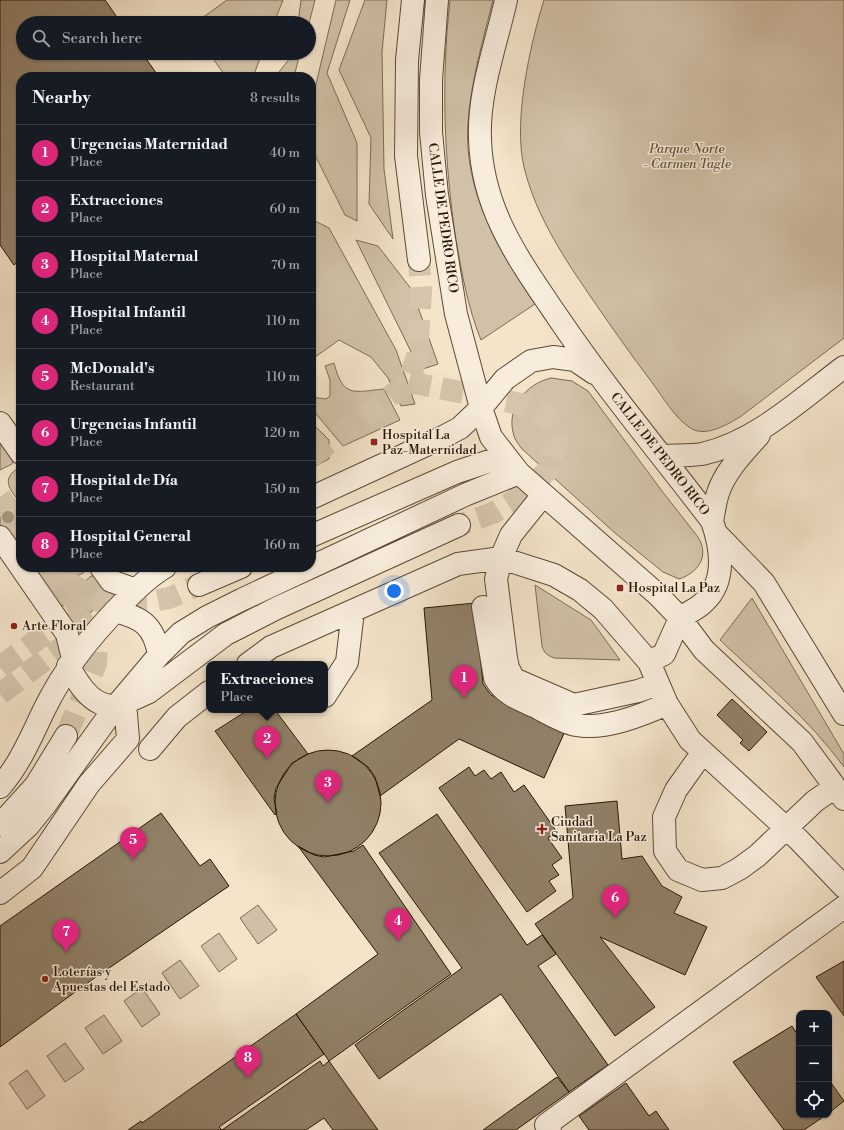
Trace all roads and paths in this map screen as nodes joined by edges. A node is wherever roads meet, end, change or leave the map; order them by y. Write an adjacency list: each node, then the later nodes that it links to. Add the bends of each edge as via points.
1 (413, 0): 4 (street, via 407,60 406,148)
2 (437, 0): 7 (street, CALLE DE PEDRO RICO, via 431,80 437,195 456,314)
3 (506, 0): 6 (street, CALLE DE PEDRO RICO, via 481,112 480,138 486,186 493,208 518,258)
4 (419, 260)
5 (844, 367): 9 (street)
6 (600, 377): 7 (street, CALLE DE PEDRO RICO, via 575,360 553,357 531,361 505,379); 12 (street, CALLE DE PEDRO RICO)
7 (481, 408): 11 (street, CALLE DE PEDRO RICO, via 491,437); 15 (street, via 460,428)
8 (0, 423): 10 (street)
9 (769, 423): 12 (street, via 728,446 701,454); 17 (street, via 732,467 718,492)
10 (16, 447)
11 (505, 456): 13 (street, CALLE DE PEDRO RICO); 18 (street, via 457,472)
12 (662, 456): 17 (street, CALLE DE PEDRO RICO)
13 (519, 473): 14 (street, CALLE DE PEDRO RICO); 22 (street, via 467,494)
14 (543, 495): 20 (street, via 511,535); 33 (street, CALLE DE PEDRO RICO, via 658,595)
15 (316, 496)
16 (460, 525): 42 (street, via 277,608 226,634 149,692)
17 (714, 527): 33 (street, via 720,575 714,590 704,603); 43 (street, CALLE DE PEDRO RICO, via 764,583)
18 (316, 534)
19 (0, 537): 21 (street)
20 (501, 558): 32 (street, via 458,564); 37 (street, via 554,575 580,590 603,609); 38 (street, via 496,579 506,658 514,678 574,705)
21 (16, 560)
22 (316, 565)
23 (24, 572): 36 (street, via 67,634)
24 (105, 572): 29 (street, via 111,581)
25 (158, 572): 29 (street)
26 (229, 572): 28 (street)
27 (302, 572): 34 (street, via 207,617 181,634)
28 (199, 585)
29 (136, 590): 31 (street)
30 (484, 607): 41 (street, via 495,678 499,686 512,696 574,725 593,726 649,712)
31 (115, 611): 34 (street, via 133,616 150,629 156,639); 36 (street)
32 (353, 611): 35 (street, via 271,648); 39 (street, via 347,662)
33 (680, 618): 37 (street, via 664,654); 48 (street, CALLE DE PEDRO RICO, via 704,650 802,742)
34 (159, 655): 42 (street)
35 (252, 661)
36 (70, 662): 42 (street, via 81,687 102,704); 47 (street, via 33,734)
37 (649, 662): 38 (street)
38 (658, 684): 41 (street)
39 (328, 691)
40 (206, 694): 45 (street, via 177,717)
41 (667, 704): 46 (street, via 682,730)
42 (116, 706): 51 (street, via 45,805 28,826); 53 (street, via 126,714 128,739 89,784 32,868)
43 (844, 714)
44 (66, 736): 49 (street, via 36,785)
45 (150, 748)
46 (703, 752): 50 (street); 50 (street, via 676,790 664,817 665,851 678,870 702,880 722,878 757,856)
47 (0, 787)
48 (840, 794): 50 (street, via 815,801)
49 (0, 825)
50 (786, 828): 52 (street)
51 (0, 852)
52 (844, 887)
53 (0, 893)
54 (844, 907): 55 (street, via 546,1125)
55 (550, 1130)

